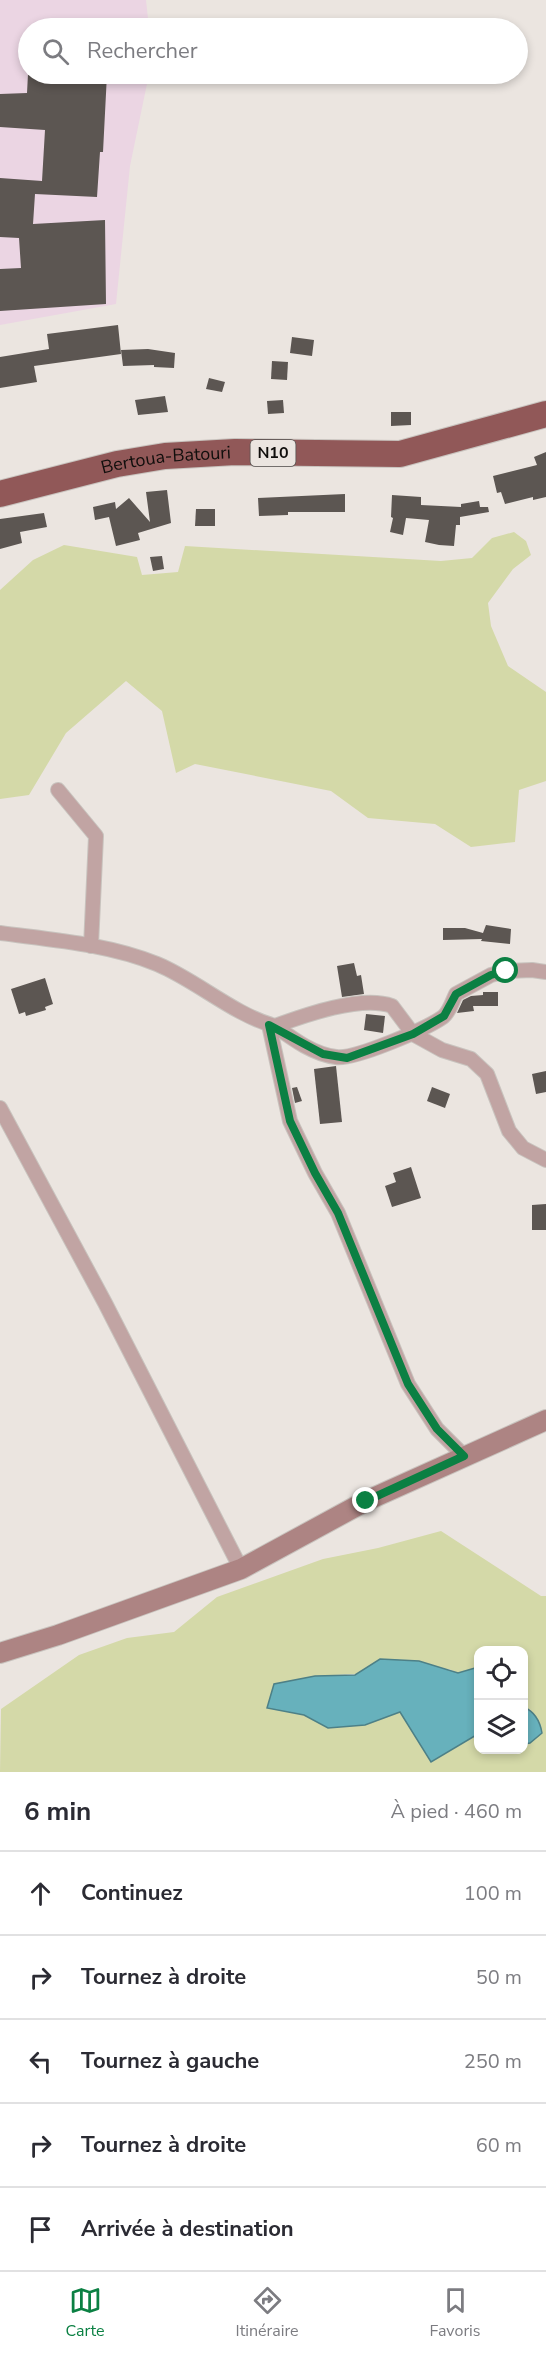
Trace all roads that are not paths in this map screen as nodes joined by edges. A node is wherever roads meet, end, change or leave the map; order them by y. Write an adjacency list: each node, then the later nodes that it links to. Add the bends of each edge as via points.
1 (546, 414): 2 (highway, Bertoua-Batouri / N10, via 400,454 235,452 165,456)
2 (0, 494)
3 (58, 790): 5 (street, via 96,836)
4 (0, 933): 5 (street)
5 (91, 946): 7 (street, via 159,965)
6 (546, 972): 8 (street, via 520,969 491,975 456,994 444,1016)
7 (272, 1026): 8 (street, via 306,1046 338,1058); 8 (street, via 318,1012 385,1003 393,1006); 12 (street, via 290,1121 338,1213 408,1384 437,1429)
8 (413, 1034): 10 (street, via 442,1050 471,1059 487,1074 509,1131 523,1148)
9 (0, 1108): 13 (street)
10 (546, 1160)
11 (546, 1420): 12 (street)
12 (464, 1456): 13 (street, via 366,1501)
13 (241, 1569): 14 (street)
14 (0, 1653)

